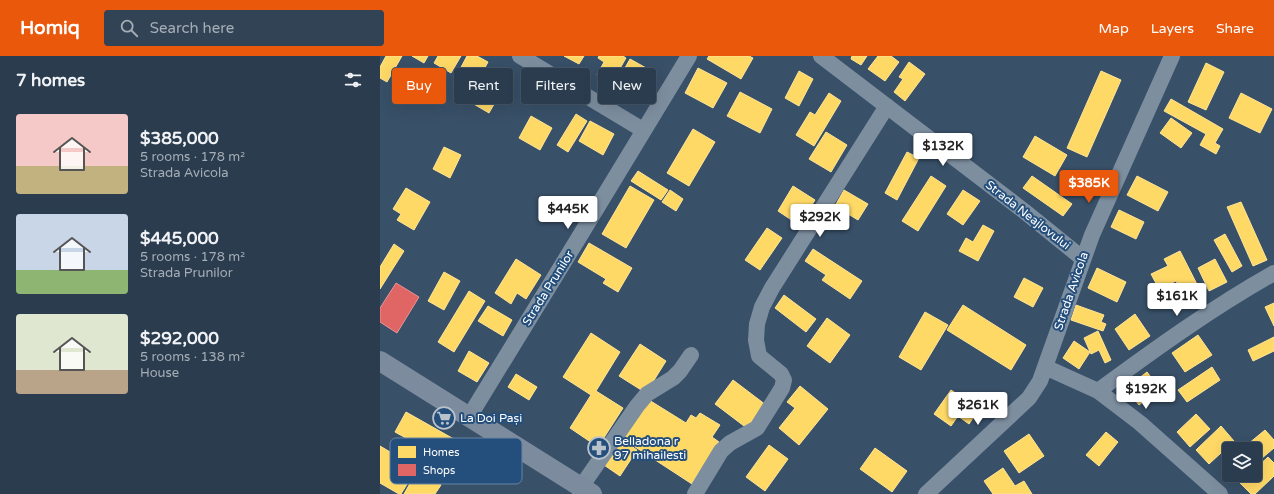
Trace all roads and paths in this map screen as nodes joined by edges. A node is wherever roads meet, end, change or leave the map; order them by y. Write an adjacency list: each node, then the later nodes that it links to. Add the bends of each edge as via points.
1 (520, 56): 6 (street)
2 (689, 56): 6 (street, Strada Prunilor)
3 (821, 56): 5 (street, Strada Neajlovului)
4 (1172, 56): 7 (street, Strada Avicola)
5 (887, 106): 7 (street, Strada Neajlovului); 17 (street, via 772,288 762,308 757,324 759,356 781,374 784,380 782,388 757,428 721,451)
6 (643, 130): 13 (street, Strada Prunilor)
7 (1082, 258): 11 (street, Strada Avicola)
8 (1274, 273): 12 (street, via 1208,313)
9 (691, 355): 16 (street, via 673,378 647,394 637,406)
10 (380, 361): 13 (main road)
11 (1045, 367): 12 (street); 18 (street, Strada Avicola, via 1029,398)
12 (1098, 391): 19 (street, via 1140,423)
13 (469, 417): 14 (main road)
14 (501, 438)
15 (522, 452): 16 (main road)
16 (584, 492)
17 (695, 494)
18 (926, 494)
19 (1220, 494)

